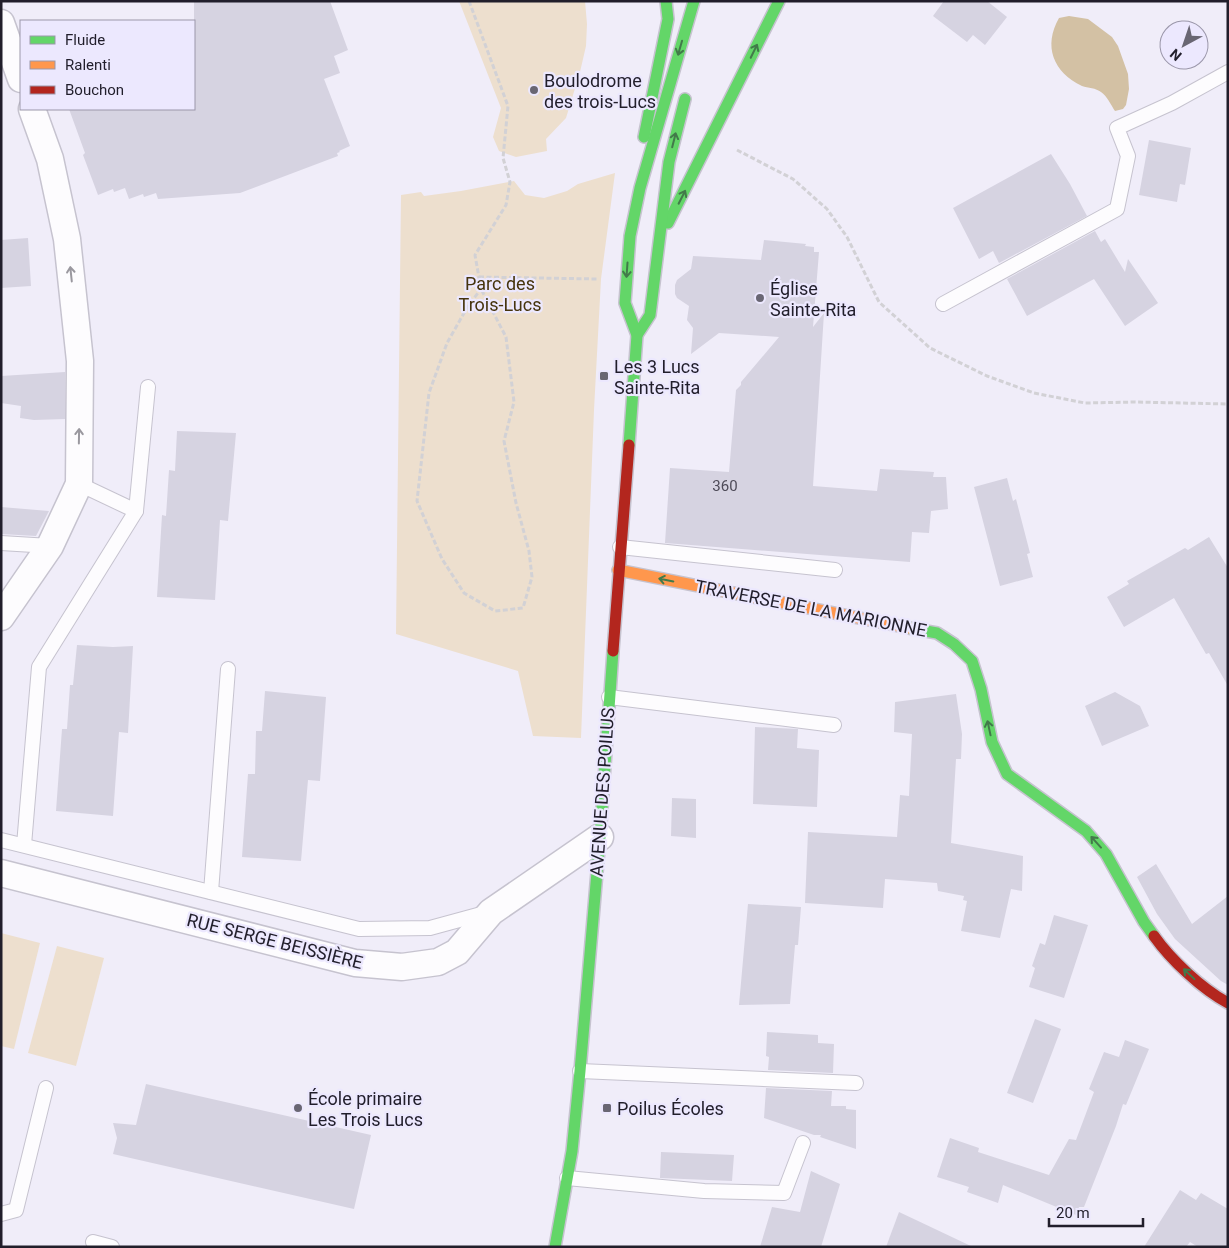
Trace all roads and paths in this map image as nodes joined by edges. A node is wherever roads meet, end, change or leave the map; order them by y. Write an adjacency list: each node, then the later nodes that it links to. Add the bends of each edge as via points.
1 (469, 1): 13 (path, via 508,106 503,158 510,182 506,205 475,256)
2 (666, 1): 10 (main road, AVENUE DES POILUS, via 668,19 642,150)
3 (694, 1): 10 (main road, one-way to 10)
4 (779, 1): 12 (main road, one-way to 4)
5 (1, 24): 7 (street)
6 (1228, 72): 16 (lane, via 1117,128 1128,156 1118,209)
7 (20, 76)
8 (688, 85): 12 (main road, AVENUE DES POILUS, one-way to 8, via 668,162)
9 (32, 110): 19 (street, one-way to 9, via 80,361 67,239 50,159)
10 (640, 188): 11 (main road, AVENUE DES POILUS)
11 (630, 236): 12 (main road); 15 (main road, AVENUE DES POILUS, one-way to 15)
12 (660, 240): 17 (main road, AVENUE DES POILUS, via 650,314)
13 (479, 277): 14 (path); 15 (path, via 602,279)
14 (481, 289): 14 (path, via 506,337 514,402 504,441 516,503 530,551 532,578 524,608 495,612 464,593 442,559 417,501 429,393 447,343)
15 (625, 303): 17 (main road, AVENUE DES POILUS)
16 (943, 304)
17 (637, 335): 23 (main road, AVENUE DES POILUS)
18 (148, 387): 20 (lane)
19 (79, 484): 20 (lane); 22 (street)
20 (136, 511): 32 (lane, via 39,667)
21 (1, 544): 22 (lane)
22 (50, 546): 26 (street)
23 (620, 547): 24 (main road, AVENUE DES POILUS); 25 (lane)
24 (618, 570): 28 (main road, AVENUE DES POILUS); 36 (main road, TRAVERSE DE LA MARIONNE, one-way to 24, via 1212,994 1163,949 1106,854 1086,831 1007,774 992,742 972,661 954,644 937,633)
25 (835, 570)
26 (1, 617)
27 (228, 669): 34 (lane)
28 (609, 697): 29 (lane); 30 (main road, AVENUE DES POILUS)
29 (834, 725)
30 (600, 837): 35 (street, RUE SERGE BEISSIÈRE); 37 (main road, AVENUE DES POILUS)
31 (1, 840): 32 (lane)
32 (24, 845): 34 (lane)
33 (1, 873): 35 (street, RUE SERGE BEISSIÈRE, via 355,963 402,967 438,962 457,952)
34 (211, 892): 35 (lane, via 359,929 430,928)
35 (491, 912)
36 (1228, 1003)
37 (580, 1071): 38 (lane); 41 (main road, AVENUE DES POILUS)
38 (856, 1083)
39 (46, 1088): 42 (lane, via 16,1210)
40 (803, 1143): 41 (lane, via 784,1193 704,1191)
41 (567, 1178): 45 (main road, AVENUE DES POILUS)
42 (1, 1214)
43 (93, 1242): 44 (lane)
44 (112, 1247)
45 (555, 1247)

